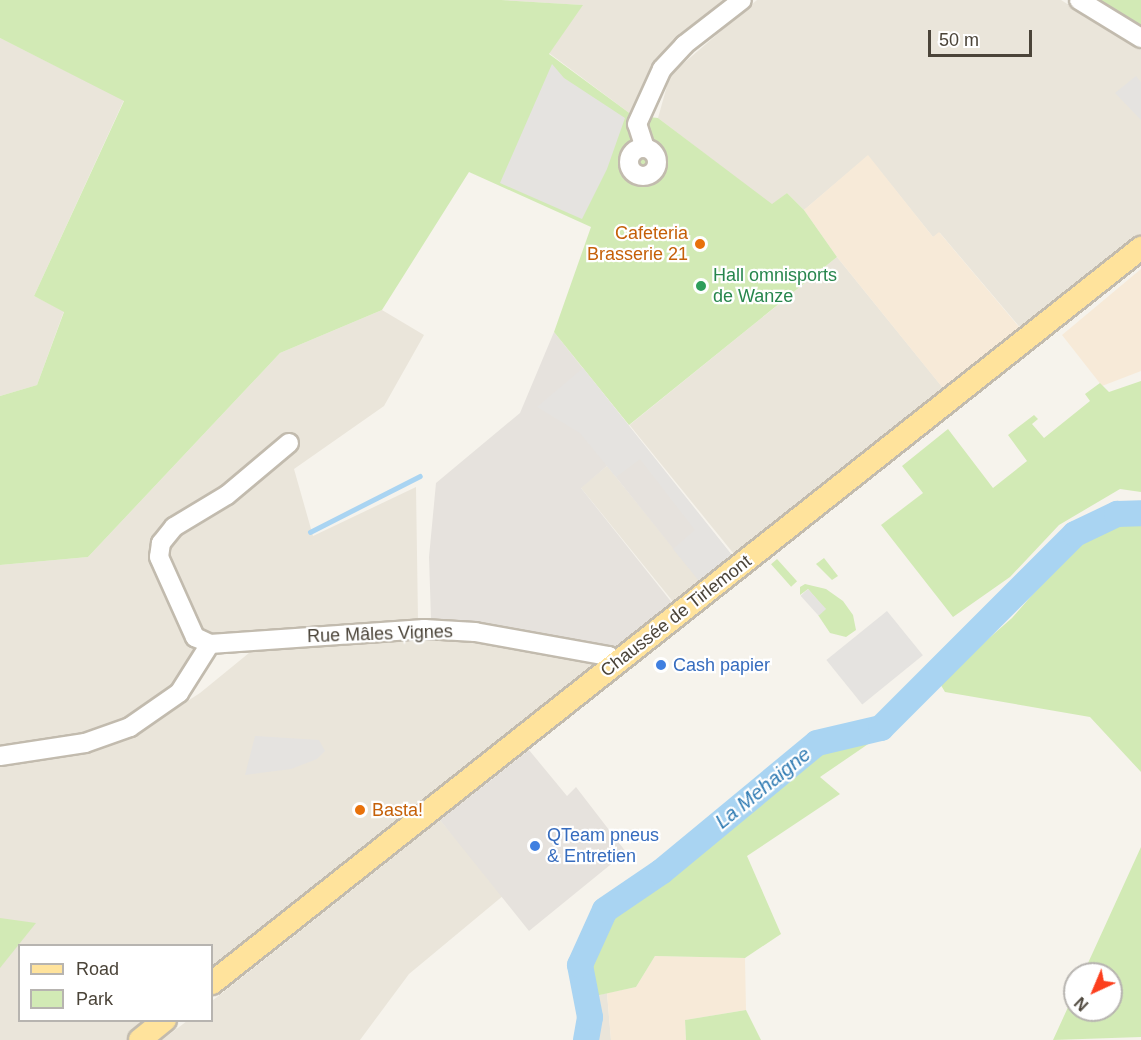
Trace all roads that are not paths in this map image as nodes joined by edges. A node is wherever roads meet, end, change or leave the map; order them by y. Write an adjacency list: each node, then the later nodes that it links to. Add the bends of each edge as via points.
1 (742, 0): 4 (street, via 684,45 662,69 638,124)
2 (1079, 0): 3 (street)
3 (1141, 38)
4 (645, 148)
5 (1141, 248): 8 (main road, Chaussée de Tirlemont)
6 (289, 443): 7 (street, via 227,495 174,527 161,543 159,556 172,591 195,637)
7 (210, 644): 8 (street, Rue Mâles Vignes, via 424,629 475,632 609,656); 9 (street, via 179,693 130,727 85,743)
8 (615, 665): 10 (main road, Chaussée de Tirlemont)
9 (0, 756)
10 (213, 982)
11 (162, 1022): 12 (main road)
12 (140, 1040)

